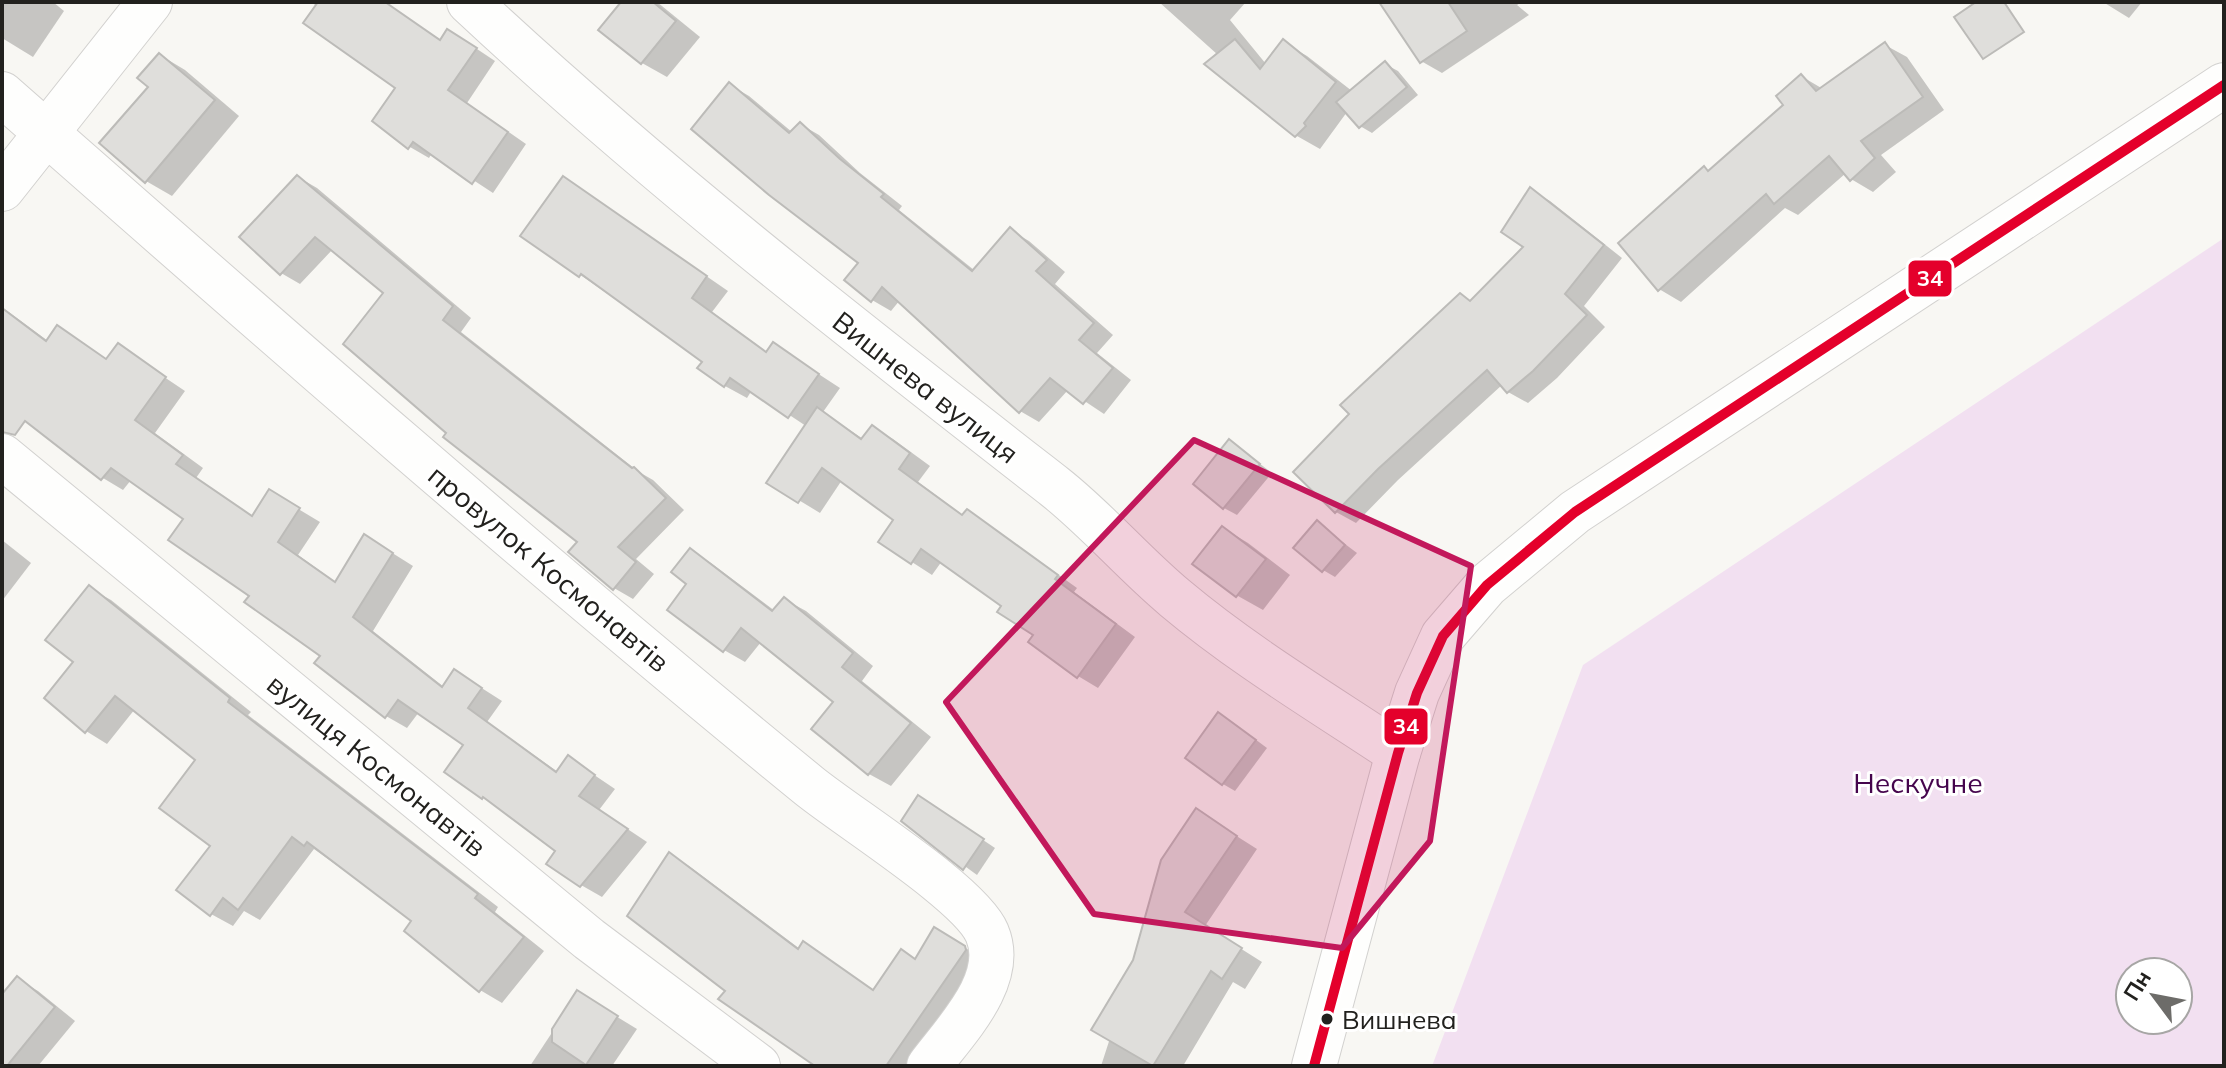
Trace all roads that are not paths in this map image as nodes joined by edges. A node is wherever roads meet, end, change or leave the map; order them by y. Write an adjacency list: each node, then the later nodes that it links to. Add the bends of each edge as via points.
1 (150, 2): 5 (street)
2 (469, 2): 8 (street, Вишнева вулиця, via 775,269 1077,505 1174,598)
3 (2224, 85): 8 (street, via 1575,512 1487,585 1443,636)
4 (2, 94): 5 (street, провулок Космонавтів)
5 (47, 134): 6 (street); 10 (street, провулок Космонавтів, via 530,555 813,789 972,912 986,930 992,951 990,976)
6 (2, 189)
7 (2, 456): 9 (street, вулиця Космонавтів, via 589,939)
8 (1398, 753): 11 (street)
9 (758, 1066)
10 (929, 1066)
11 (1314, 1066)

